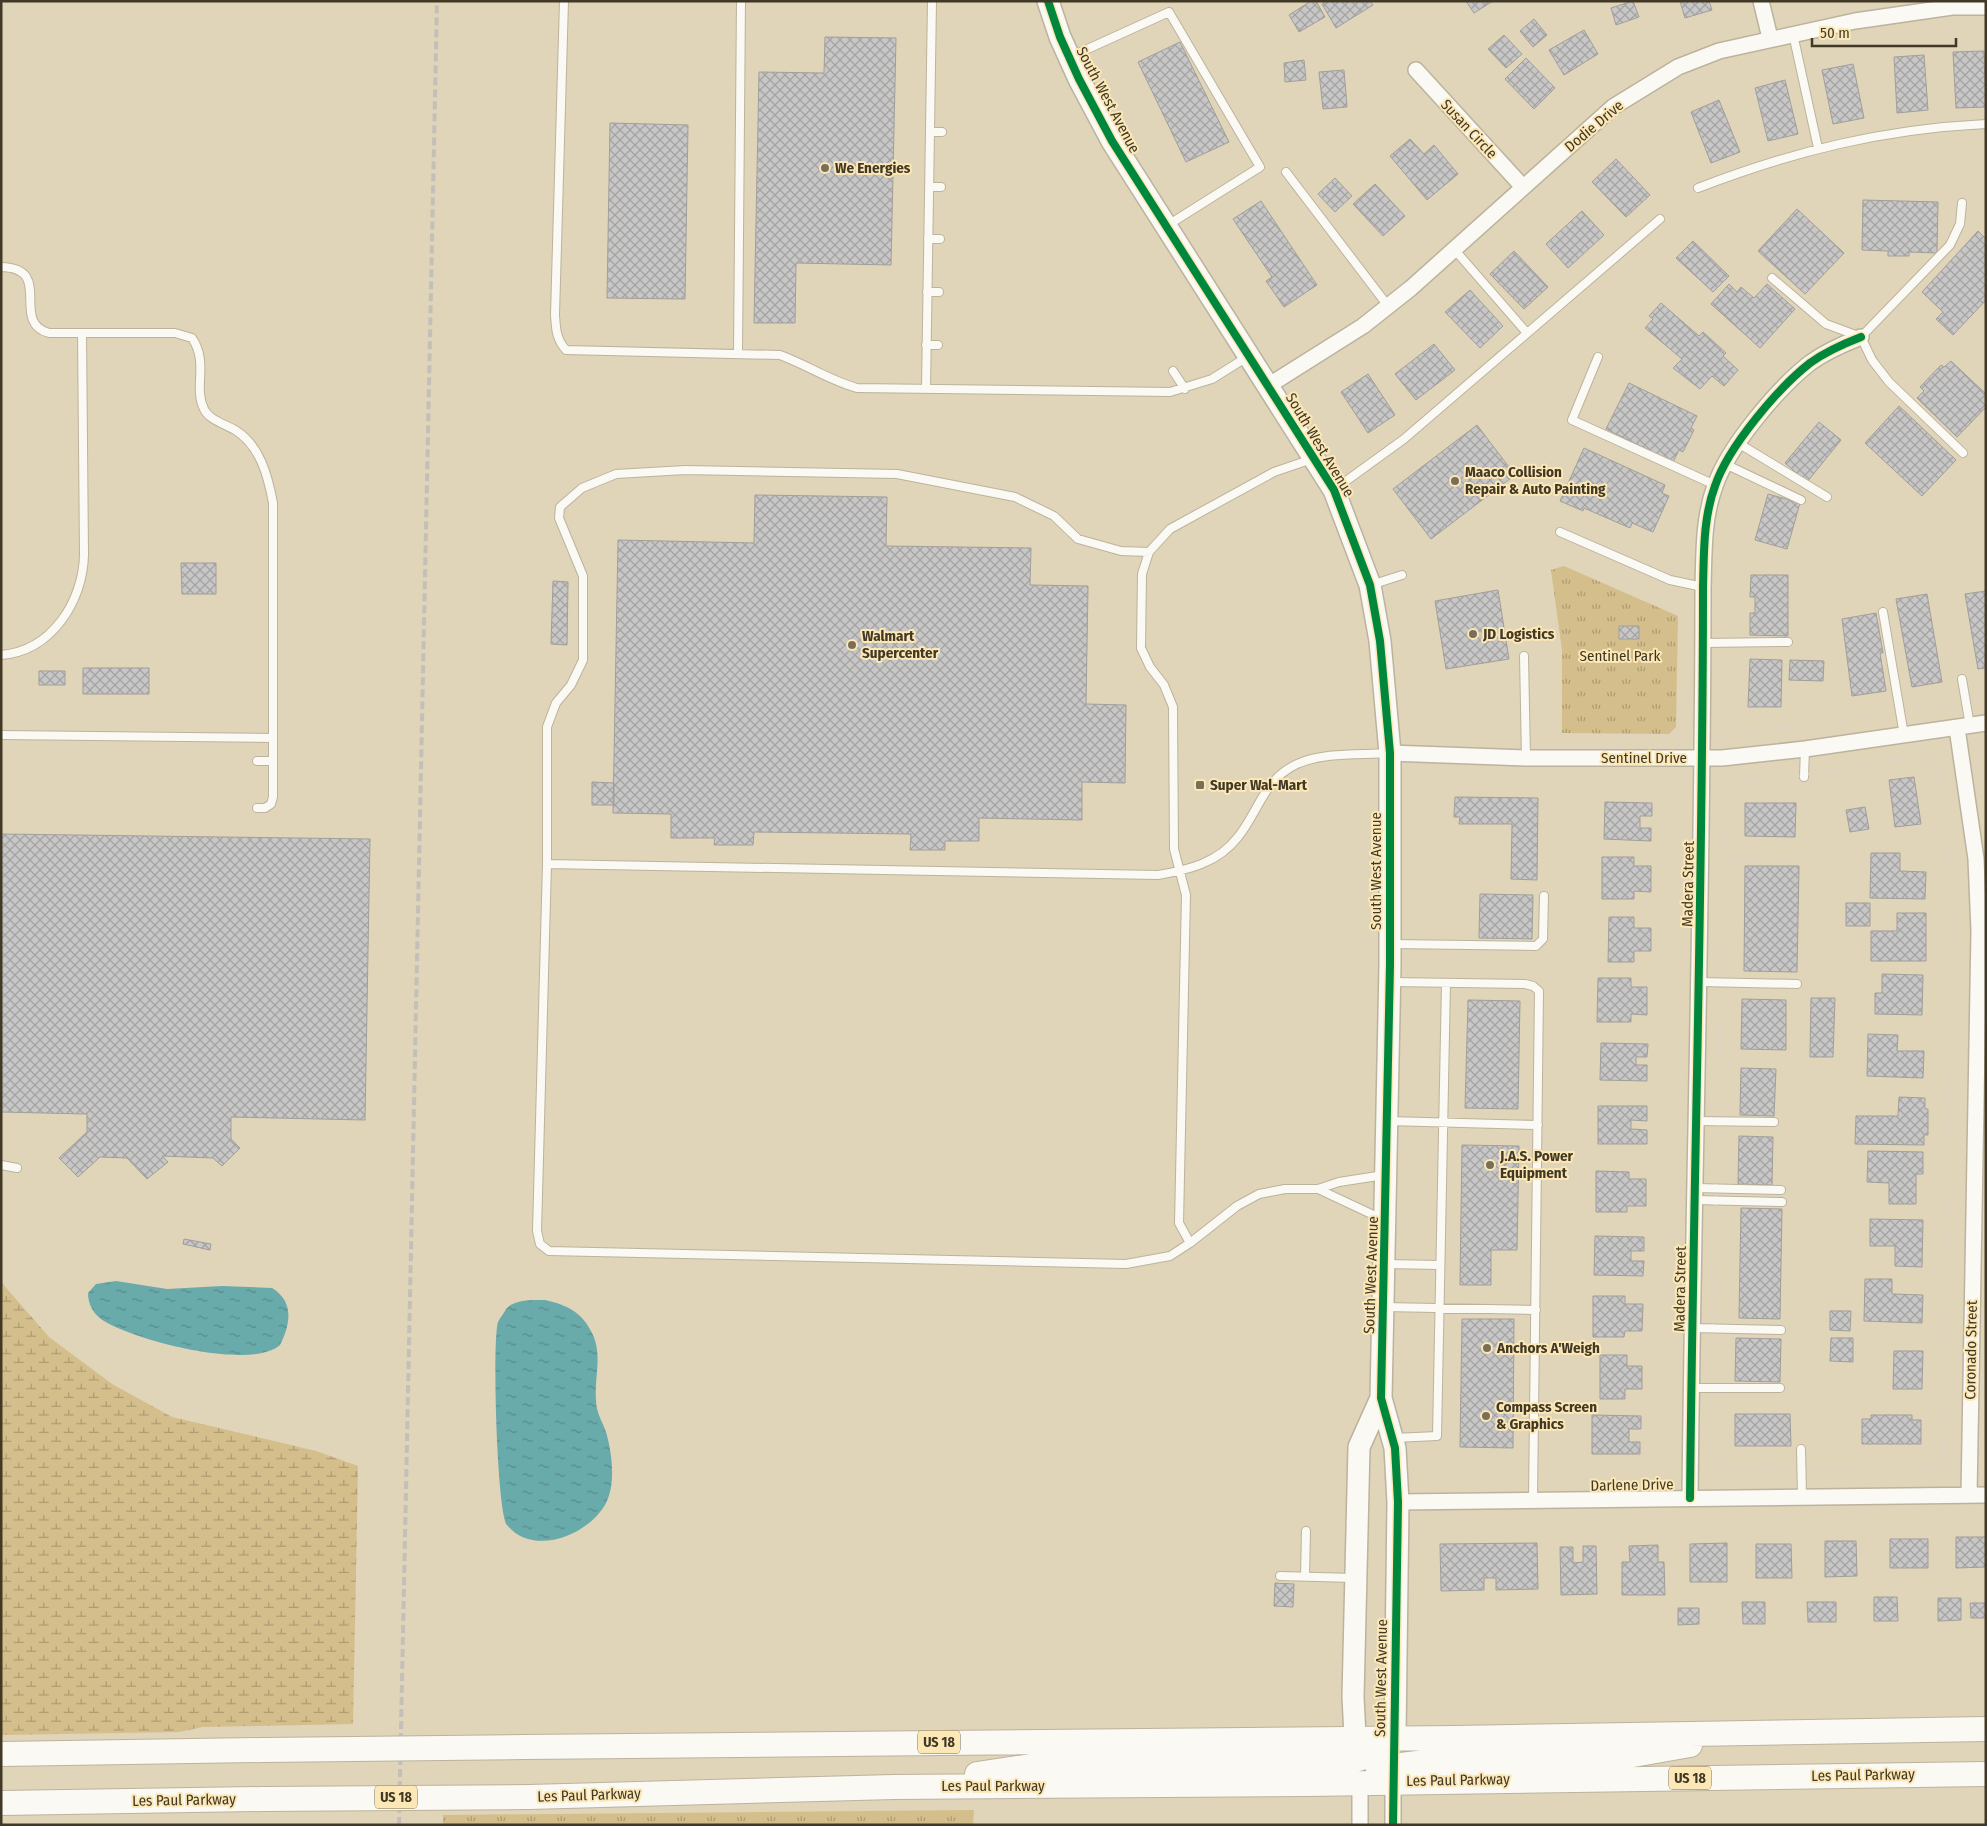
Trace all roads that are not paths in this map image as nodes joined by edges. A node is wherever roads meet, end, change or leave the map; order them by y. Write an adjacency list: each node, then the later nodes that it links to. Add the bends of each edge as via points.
1 (564, 1): 36 (lane, via 555,315 560,344 566,350 577,351)
2 (741, 1): 36 (lane)
3 (932, 1): 12 (lane)
4 (1048, 1): 9 (street, South West Avenue)
5 (1761, 1): 8 (street)
6 (1986, 7): 7 (street, Dodie Drive, via 1952,7)
7 (1793, 34): 8 (street, Dodie Drive); 14 (lane)
8 (1770, 38): 18 (street, Dodie Drive, via 1719,51 1650,82 1613,108)
9 (1069, 57): 22 (street, South West Avenue, via 1112,140); 22 (lane, via 1169,12 1260,167)
10 (1416, 70): 18 (street, Susan Circle)
11 (1986, 124): 14 (lane, via 1932,126)
12 (930, 132): 13 (lane); 16 (lane)
13 (942, 132)
14 (1818, 148): 19 (lane)
15 (1286, 172): 30 (lane)
16 (929, 187): 17 (lane); 24 (lane)
17 (941, 187)
18 (1523, 187): 25 (street, Dodie Drive)
19 (1698, 188)
20 (1962, 203): 33 (lane, via 1960,224 1950,245)
21 (1660, 219): 32 (lane)
22 (1166, 226): 37 (street, South West Avenue)
23 (940, 239): 24 (lane)
24 (928, 240): 28 (lane)
25 (1454, 249): 30 (street, Dodie Drive); 32 (lane)
26 (1, 267): 31 (lane, via 23,271 29,282 32,322 39,330)
27 (1772, 278): 33 (lane, via 1826,324)
28 (927, 292): 29 (lane); 34 (lane)
29 (939, 292)
30 (1388, 306): 40 (street, Dodie Drive, via 1363,326)
31 (82, 333): 59 (lane, via 82,582 72,606 56,627 21,651); 68 (lane, via 175,333 192,338 201,358 204,409 209,416 245,438 259,457 273,503)
32 (1527, 333): 48 (lane, via 1404,439)
33 (1861, 337): 43 (street, Madera Street, via 1825,354 1796,375); 44 (lane, via 1888,382)
34 (926, 345): 35 (lane); 41 (lane)
35 (938, 345)
36 (738, 352): 41 (lane, via 780,355 800,362 820,375 857,388)
37 (1248, 356): 40 (street, South West Avenue); 42 (lane, via 1212,379)
38 (1598, 357): 47 (lane, via 1572,420)
39 (1173, 371): 42 (lane)
40 (1268, 386): 45 (street, South West Avenue)
41 (926, 389): 42 (lane, via 1145,392)
42 (1185, 389)
43 (1738, 443): 46 (street, Madera Street); 49 (lane)
44 (1963, 453)
45 (1314, 458): 48 (street, South West Avenue); 52 (lane, via 1274,472 1170,529)
46 (1725, 464): 47 (street, Madera Street); 50 (lane)
47 (1715, 485): 55 (street, Madera Street, via 1704,547)
48 (1334, 490): 54 (street, South West Avenue)
49 (1827, 497)
50 (1801, 500)
51 (1560, 532): 55 (lane, via 1670,580)
52 (1149, 552): 77 (lane, via 1121,551 1078,540 1054,516 1015,497 897,474 686,470 616,474 582,488 560,507 559,518 583,576 583,660 571,686 556,703 547,727); 78 (lane, via 1142,574 1141,648 1150,667 1164,684 1173,707 1174,849)
53 (1402, 575): 54 (lane)
54 (1370, 585): 70 (street, South West Avenue, via 1380,641)
55 (1703, 588): 57 (street, Madera Street)
56 (1883, 612): 67 (lane)
57 (1703, 642): 58 (lane); 72 (street, Madera Street)
58 (1788, 642)
59 (1, 655)
60 (1524, 656): 63 (lane)
61 (1962, 679): 65 (lane)
62 (1515, 690): 63 (lane)
63 (1525, 690): 71 (lane)
64 (1986, 723): 65 (street, Sentinel Drive)
65 (1964, 727): 67 (street, Sentinel Drive); 98 (street, Coronado Street, via 1978,891)
66 (1, 735): 68 (lane)
67 (1904, 735): 69 (street, Sentinel Drive)
68 (273, 738): 74 (lane)
69 (1805, 749): 72 (street, Sentinel Drive); 75 (lane)
70 (1390, 753): 71 (street, Sentinel Drive); 78 (lane, via 1317,758 1297,764 1265,790 1239,837 1224,852 1203,864); 80 (street, South West Avenue)
71 (1526, 758): 72 (street, Sentinel Drive)
72 (1703, 758): 82 (street, Madera Street)
73 (257, 762): 74 (lane)
74 (273, 762): 76 (lane, via 271,804)
75 (1804, 776)
76 (257, 808)
77 (547, 864): 78 (lane, via 1136,876); 99 (lane, via 537,1231 540,1244 549,1251 1126,1264 1170,1256)
78 (1178, 872): 99 (lane, via 1186,895 1179,1223)
79 (1544, 896): 80 (lane, via 1544,932 1536,946 1451,941)
80 (1390, 944): 81 (street, South West Avenue)
81 (1390, 982): 83 (lane); 85 (street, South West Avenue)
82 (1700, 982): 84 (lane); 86 (street, Madera Street)
83 (1446, 983): 87 (lane); 89 (lane, via 1525,984 1539,992)
84 (1796, 984)
85 (1388, 1121): 87 (lane); 92 (street, South West Avenue)
86 (1696, 1121): 88 (lane); 95 (street, Madera Street)
87 (1443, 1122): 89 (lane); 101 (lane)
88 (1774, 1122)
89 (1538, 1125): 104 (lane)
90 (1, 1165): 91 (lane)
91 (17, 1168)
92 (1387, 1175): 93 (lane, via 1339,1182); 97 (street, South West Avenue)
93 (1318, 1189): 97 (lane); 99 (lane, via 1285,1189 1259,1194 1223,1216)
94 (1781, 1190): 95 (lane, via 1717,1188)
95 (1696, 1194): 96 (lane, via 1717,1200); 105 (street, Madera Street)
96 (1782, 1202)
97 (1386, 1221): 100 (street, South West Avenue)
98 (1980, 1221): 113 (street, Coronado Street)
99 (1190, 1243)
100 (1385, 1264): 101 (lane); 102 (street, South West Avenue)
101 (1440, 1265): 103 (lane)
102 (1384, 1307): 103 (lane); 109 (street, South West Avenue)
103 (1439, 1308): 104 (lane); 110 (lane, via 1437,1436)
104 (1536, 1310): 116 (lane)
105 (1693, 1328): 106 (lane); 107 (street, Madera Street)
106 (1781, 1330)
107 (1692, 1388): 108 (lane); 115 (street, Madera Street)
108 (1780, 1388)
109 (1381, 1398): 110 (street, South West Avenue); 121 (street, South West Avenue, via 1359,1447)
110 (1392, 1438): 117 (street, South West Avenue, via 1396,1448)
111 (1801, 1449): 114 (lane)
112 (1986, 1494): 113 (street, Darlene Drive)
113 (1969, 1495): 114 (street, Darlene Drive)
114 (1802, 1497): 115 (street, Darlene Drive)
115 (1690, 1498): 116 (street, Darlene Drive)
116 (1533, 1500): 117 (street, Darlene Drive)
117 (1398, 1502): 124 (street, South West Avenue)
118 (1306, 1531): 120 (lane)
119 (1280, 1576): 120 (lane)
120 (1305, 1576): 121 (lane)
121 (1356, 1578): 126 (street, South West Avenue)
122 (1986, 1729): 123 (main road, Les Paul Parkway / US 18)
123 (1774, 1731): 124 (main road, Les Paul Parkway / US 18); 127 (main road, via 1622,1756 1442,1760)
124 (1395, 1737): 126 (main road, Les Paul Parkway / US 18); 127 (street, South West Avenue)
125 (1, 1754): 126 (main road, Les Paul Parkway / US 18, bridge, via 523,1747)
126 (1357, 1760): 127 (main road, via 1376,1772); 129 (main road, Les Paul Parkway / US 18, bridge, via 894,1787 529,1797); 130 (street, South West Avenue)
127 (1393, 1774): 128 (main road, Les Paul Parkway / US 18); 131 (street, South West Avenue)
128 (1986, 1774)
129 (1, 1802)
130 (1360, 1825)
131 (1394, 1825)

